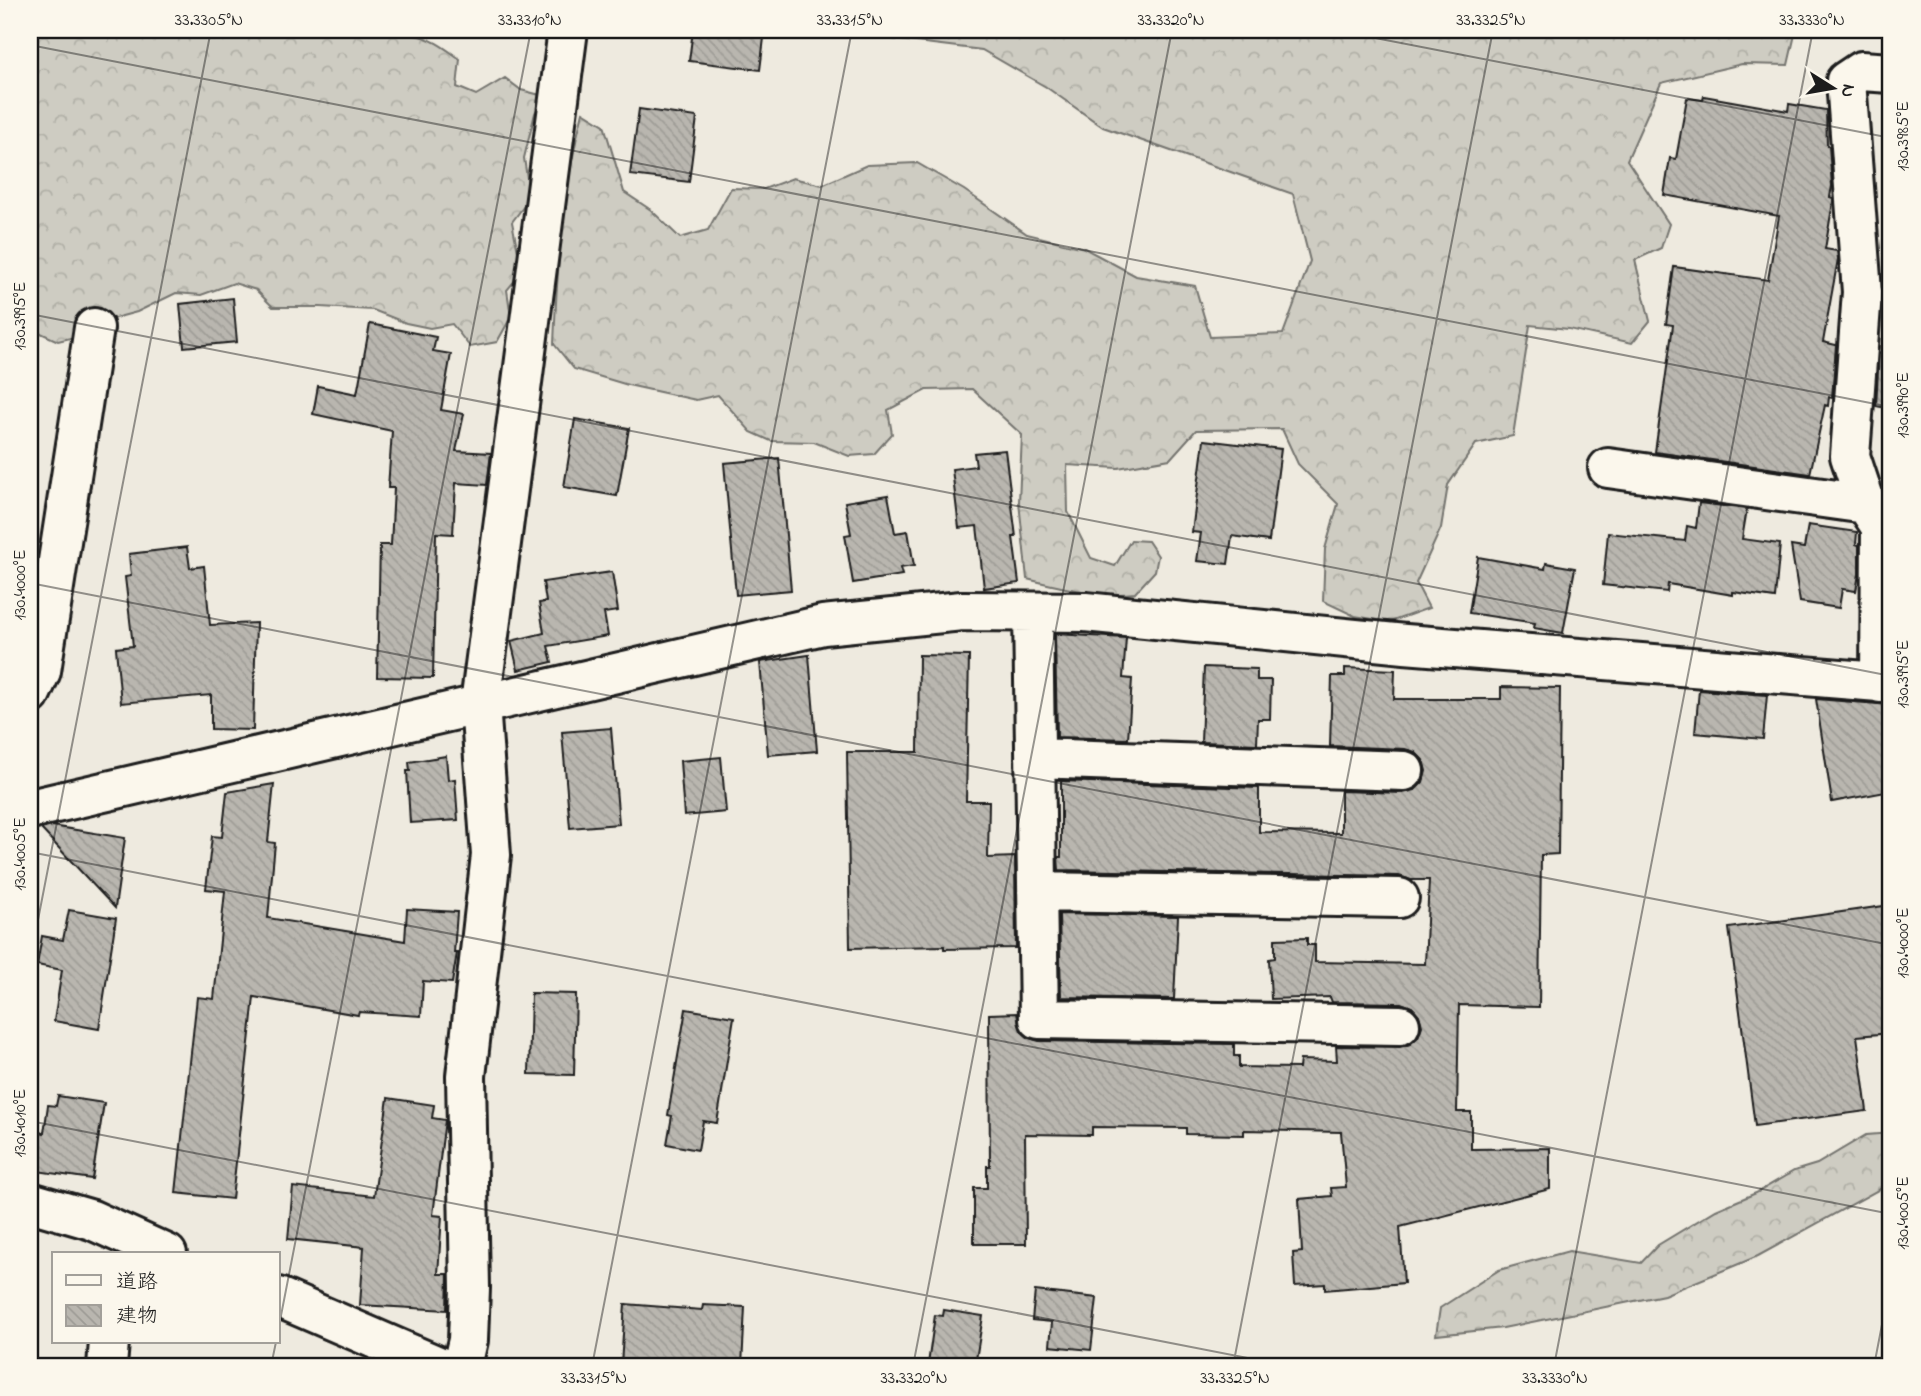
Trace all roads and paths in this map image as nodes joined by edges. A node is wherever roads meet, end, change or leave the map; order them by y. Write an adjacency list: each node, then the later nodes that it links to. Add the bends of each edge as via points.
1 (568, 30): 9 (street)
2 (1891, 73): 5 (street, via 1861,71 1846,81 1862,292 1850,456)
3 (94, 328): 8 (street, via 41,671)
4 (1608, 468): 5 (street)
5 (1866, 504): 7 (street, via 1881,527)
6 (1033, 612): 7 (street, via 1085,612 1405,644); 9 (street, via 962,611 823,625); 10 (street)
7 (1886, 683)
8 (30, 695)
9 (480, 704): 12 (street); 23 (street, via 491,855 466,1076 470,1288)
10 (1035, 758): 11 (street); 13 (street)
11 (1404, 771)
12 (30, 809)
13 (1037, 892): 14 (street); 15 (street, via 1039,1019)
14 (1399, 898)
15 (1400, 1025)
16 (30, 1202): 17 (street, via 92,1220)
17 (116, 1243): 18 (street)
18 (158, 1252)
19 (280, 1298): 22 (street)
20 (108, 1344): 21 (street)
21 (107, 1366)
22 (438, 1366)
23 (463, 1366)

